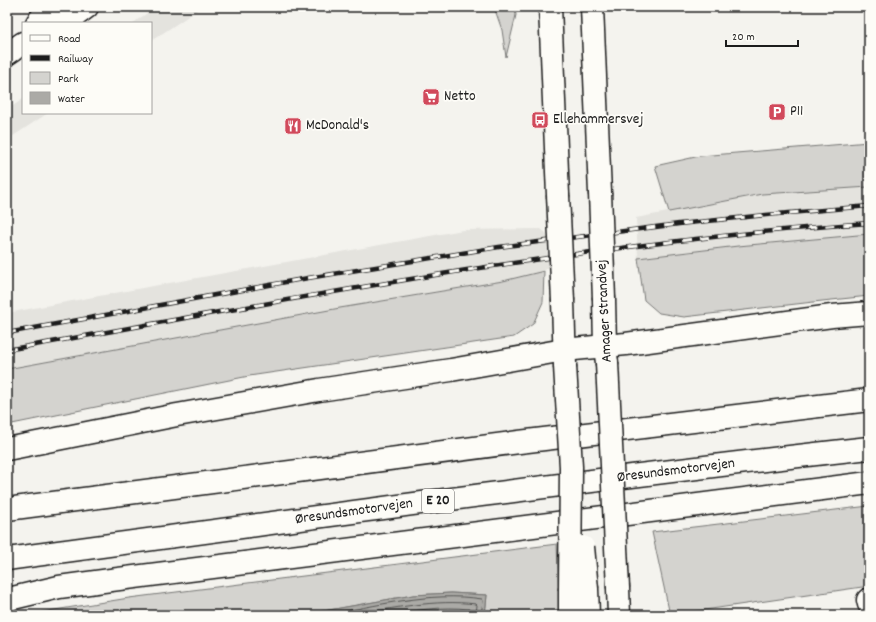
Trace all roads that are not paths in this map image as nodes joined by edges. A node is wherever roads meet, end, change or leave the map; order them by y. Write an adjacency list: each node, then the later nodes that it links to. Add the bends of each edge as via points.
1 (52, 7): 5 (main road)
2 (87, 7): 6 (main road)
3 (550, 7): 9 (main road, bridge)
4 (592, 7): 8 (main road, Amager Strandvej, bridge)
5 (38, 22)
6 (64, 22)
7 (869, 313): 8 (main road, via 832,316)
8 (606, 355): 9 (main road); 20 (main road, Amager Strandvej, bridge)
9 (565, 358): 12 (main road, via 451,370 319,390); 16 (main road, bridge, via 571,467 583,549)
10 (869, 400): 14 (main road, via 519,442)
11 (869, 448): 15 (main road, Øresundsmotorvejen / E 20, via 516,490)
12 (7, 449)
13 (869, 484): 17 (main road, via 103,581 59,587)
14 (7, 509)
15 (7, 559)
16 (579, 590): 18 (main road); 19 (main road)
17 (7, 600)
18 (570, 615)
19 (588, 615)
20 (619, 615)

